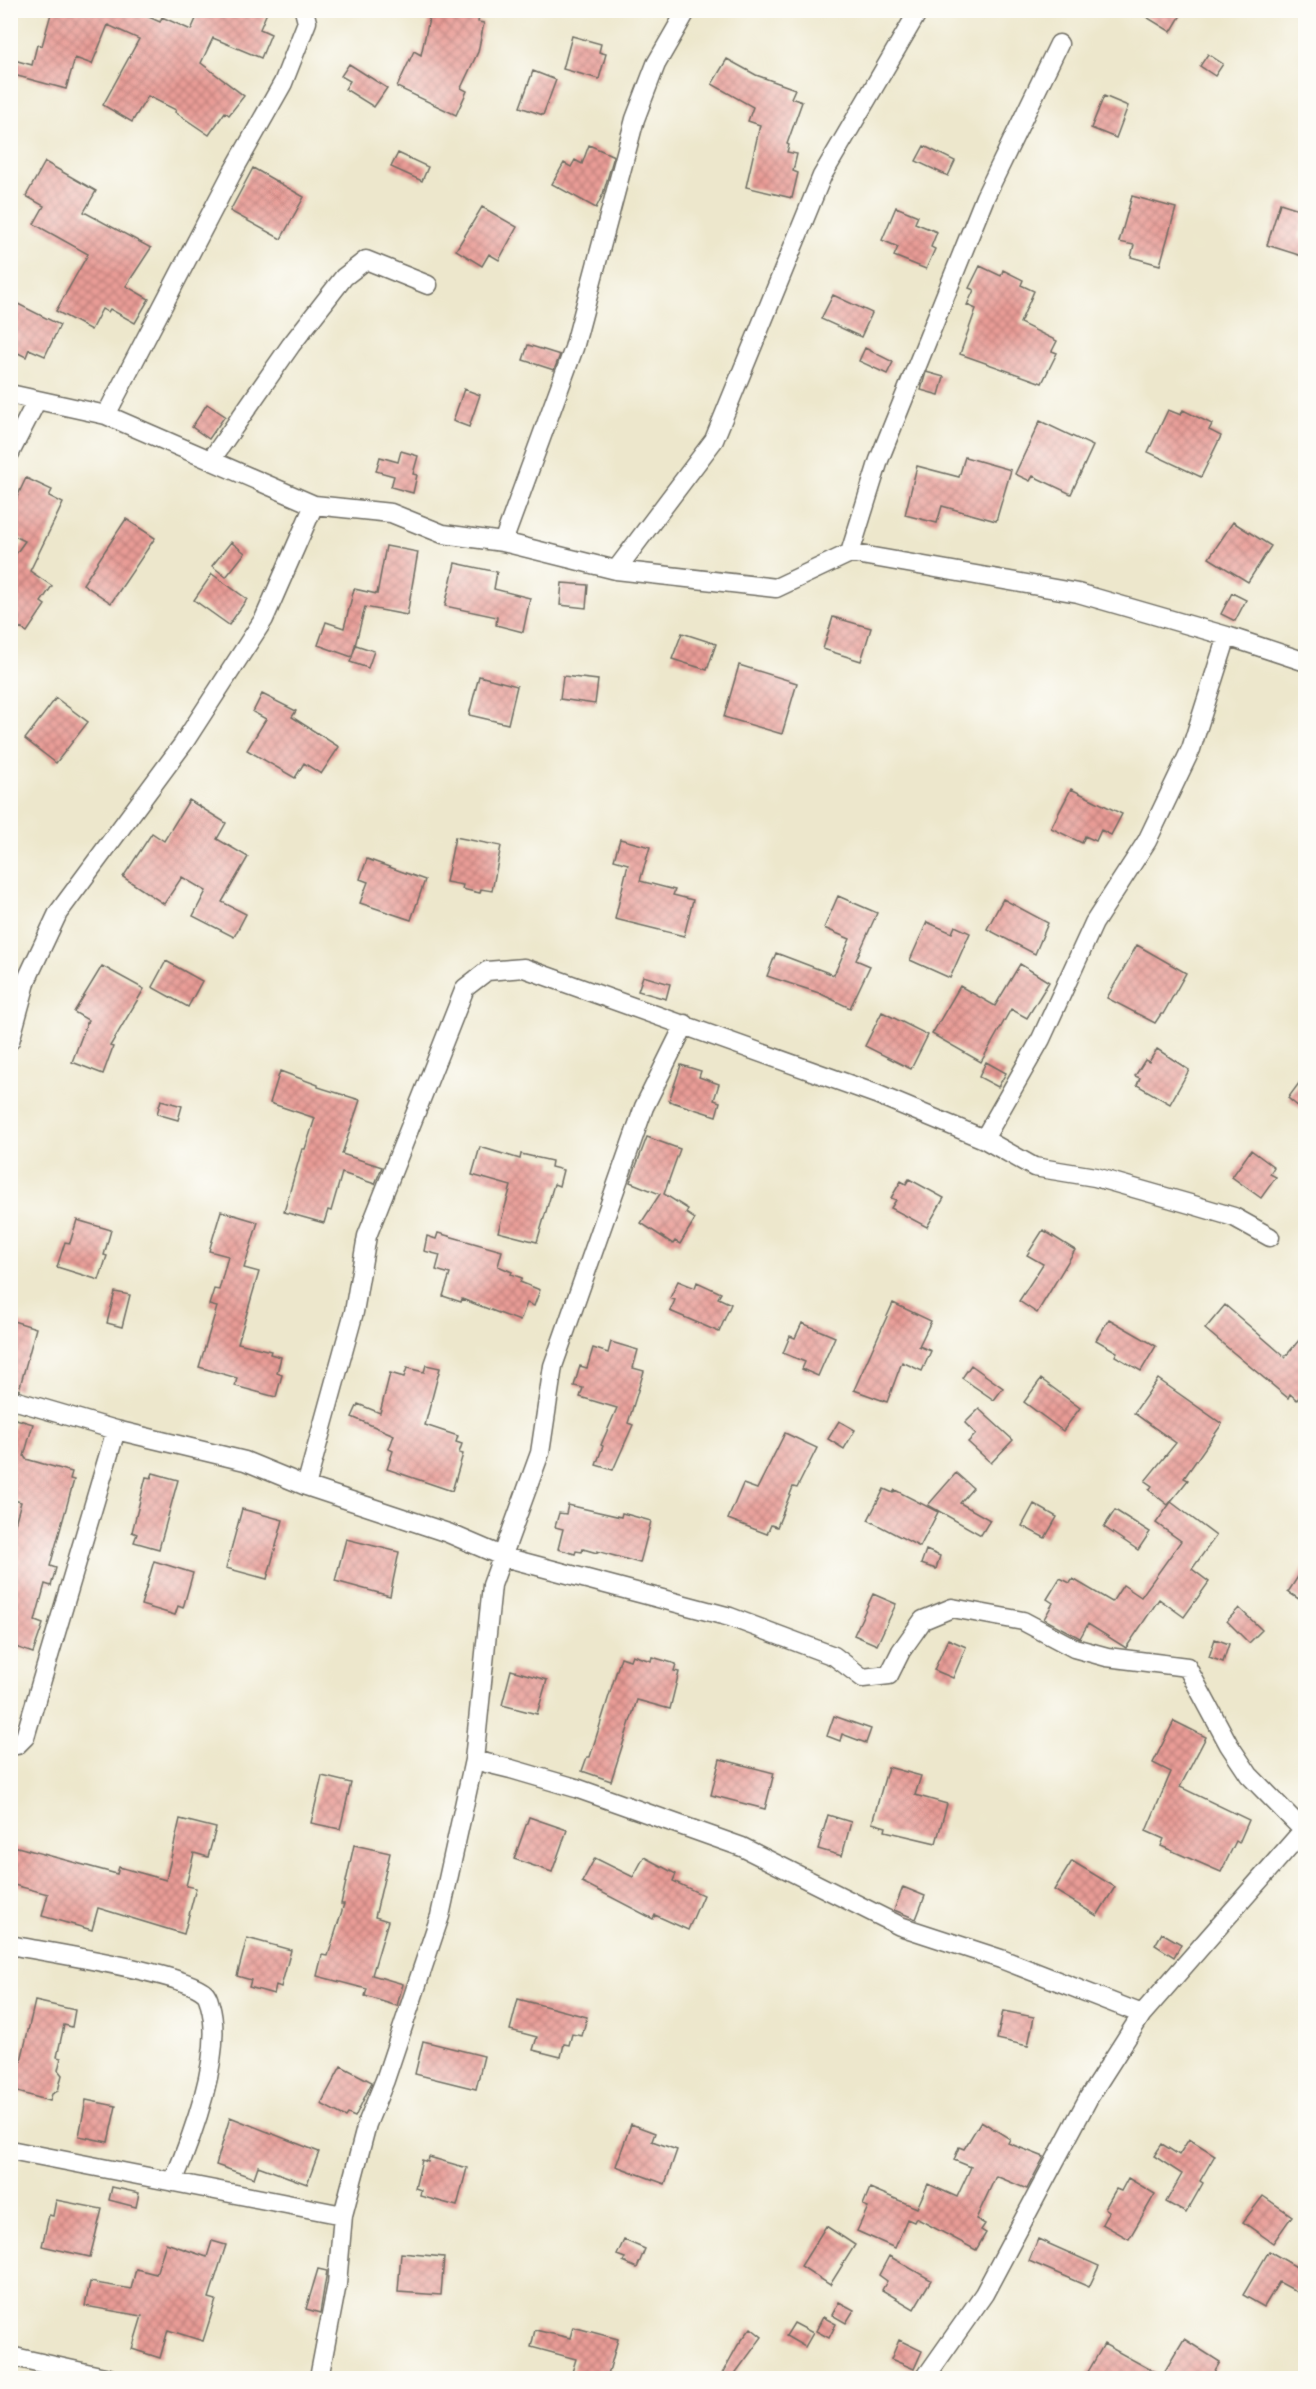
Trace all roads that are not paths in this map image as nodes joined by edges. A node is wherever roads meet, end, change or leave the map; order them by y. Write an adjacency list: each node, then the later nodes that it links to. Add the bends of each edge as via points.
1 (304, 10): 8 (street, via 307,22 283,83)
2 (687, 10): 12 (street, via 656,64 635,120 574,348)
3 (919, 10): 14 (street, via 822,176 714,440)
4 (1059, 44): 13 (street, via 985,197 879,460)
5 (428, 285): 10 (street, via 366,260 345,277 291,345)
6 (10, 394): 7 (street)
7 (37, 400): 8 (street); 9 (street)
8 (106, 415): 10 (street)
9 (10, 453)
10 (211, 460): 11 (street)
11 (314, 505): 12 (street, via 392,513 443,534); 18 (street, via 264,619 183,744 58,913 27,979)
12 (503, 542): 14 (street)
13 (850, 553): 14 (street, via 776,588); 15 (street, via 1078,593)
14 (616, 570)
15 (1227, 636): 16 (street); 19 (street, via 1191,748 1147,841 1094,923 1041,1040)
16 (1305, 662)
17 (685, 1024): 19 (street, via 876,1094); 23 (street, via 524,968 487,971 465,988 367,1236 354,1312); 24 (street, via 644,1107 553,1366 540,1453)
18 (10, 1041)
19 (984, 1139): 20 (street, via 1034,1167 1095,1177 1234,1217)
20 (1270, 1237)
21 (10, 1399): 22 (street)
22 (116, 1430): 23 (street, via 245,1461); 25 (street, via 26,1737 17,1745)
23 (306, 1486): 24 (street, via 448,1533)
24 (504, 1557): 26 (street, via 492,1585); 27 (street, via 730,1617 834,1656 863,1678 890,1675 923,1620 952,1608 1023,1621 1074,1648 1107,1657 1186,1667 1250,1775)
25 (10, 1745)
26 (474, 1760): 29 (street, via 576,1788 742,1847 900,1926 1001,1959); 32 (street, via 440,1916 367,2124)
27 (1304, 1830): 29 (street)
28 (10, 1945): 31 (street, via 160,1975 190,1983 207,1994 214,2019 210,2068 187,2149)
29 (1142, 2014): 36 (street, via 1089,2097 984,2294)
30 (10, 2150): 31 (street)
31 (173, 2182): 32 (street)
32 (343, 2215): 35 (street, via 337,2284)
33 (10, 2356): 34 (street)
34 (109, 2379)
35 (319, 2379)
36 (925, 2379)

